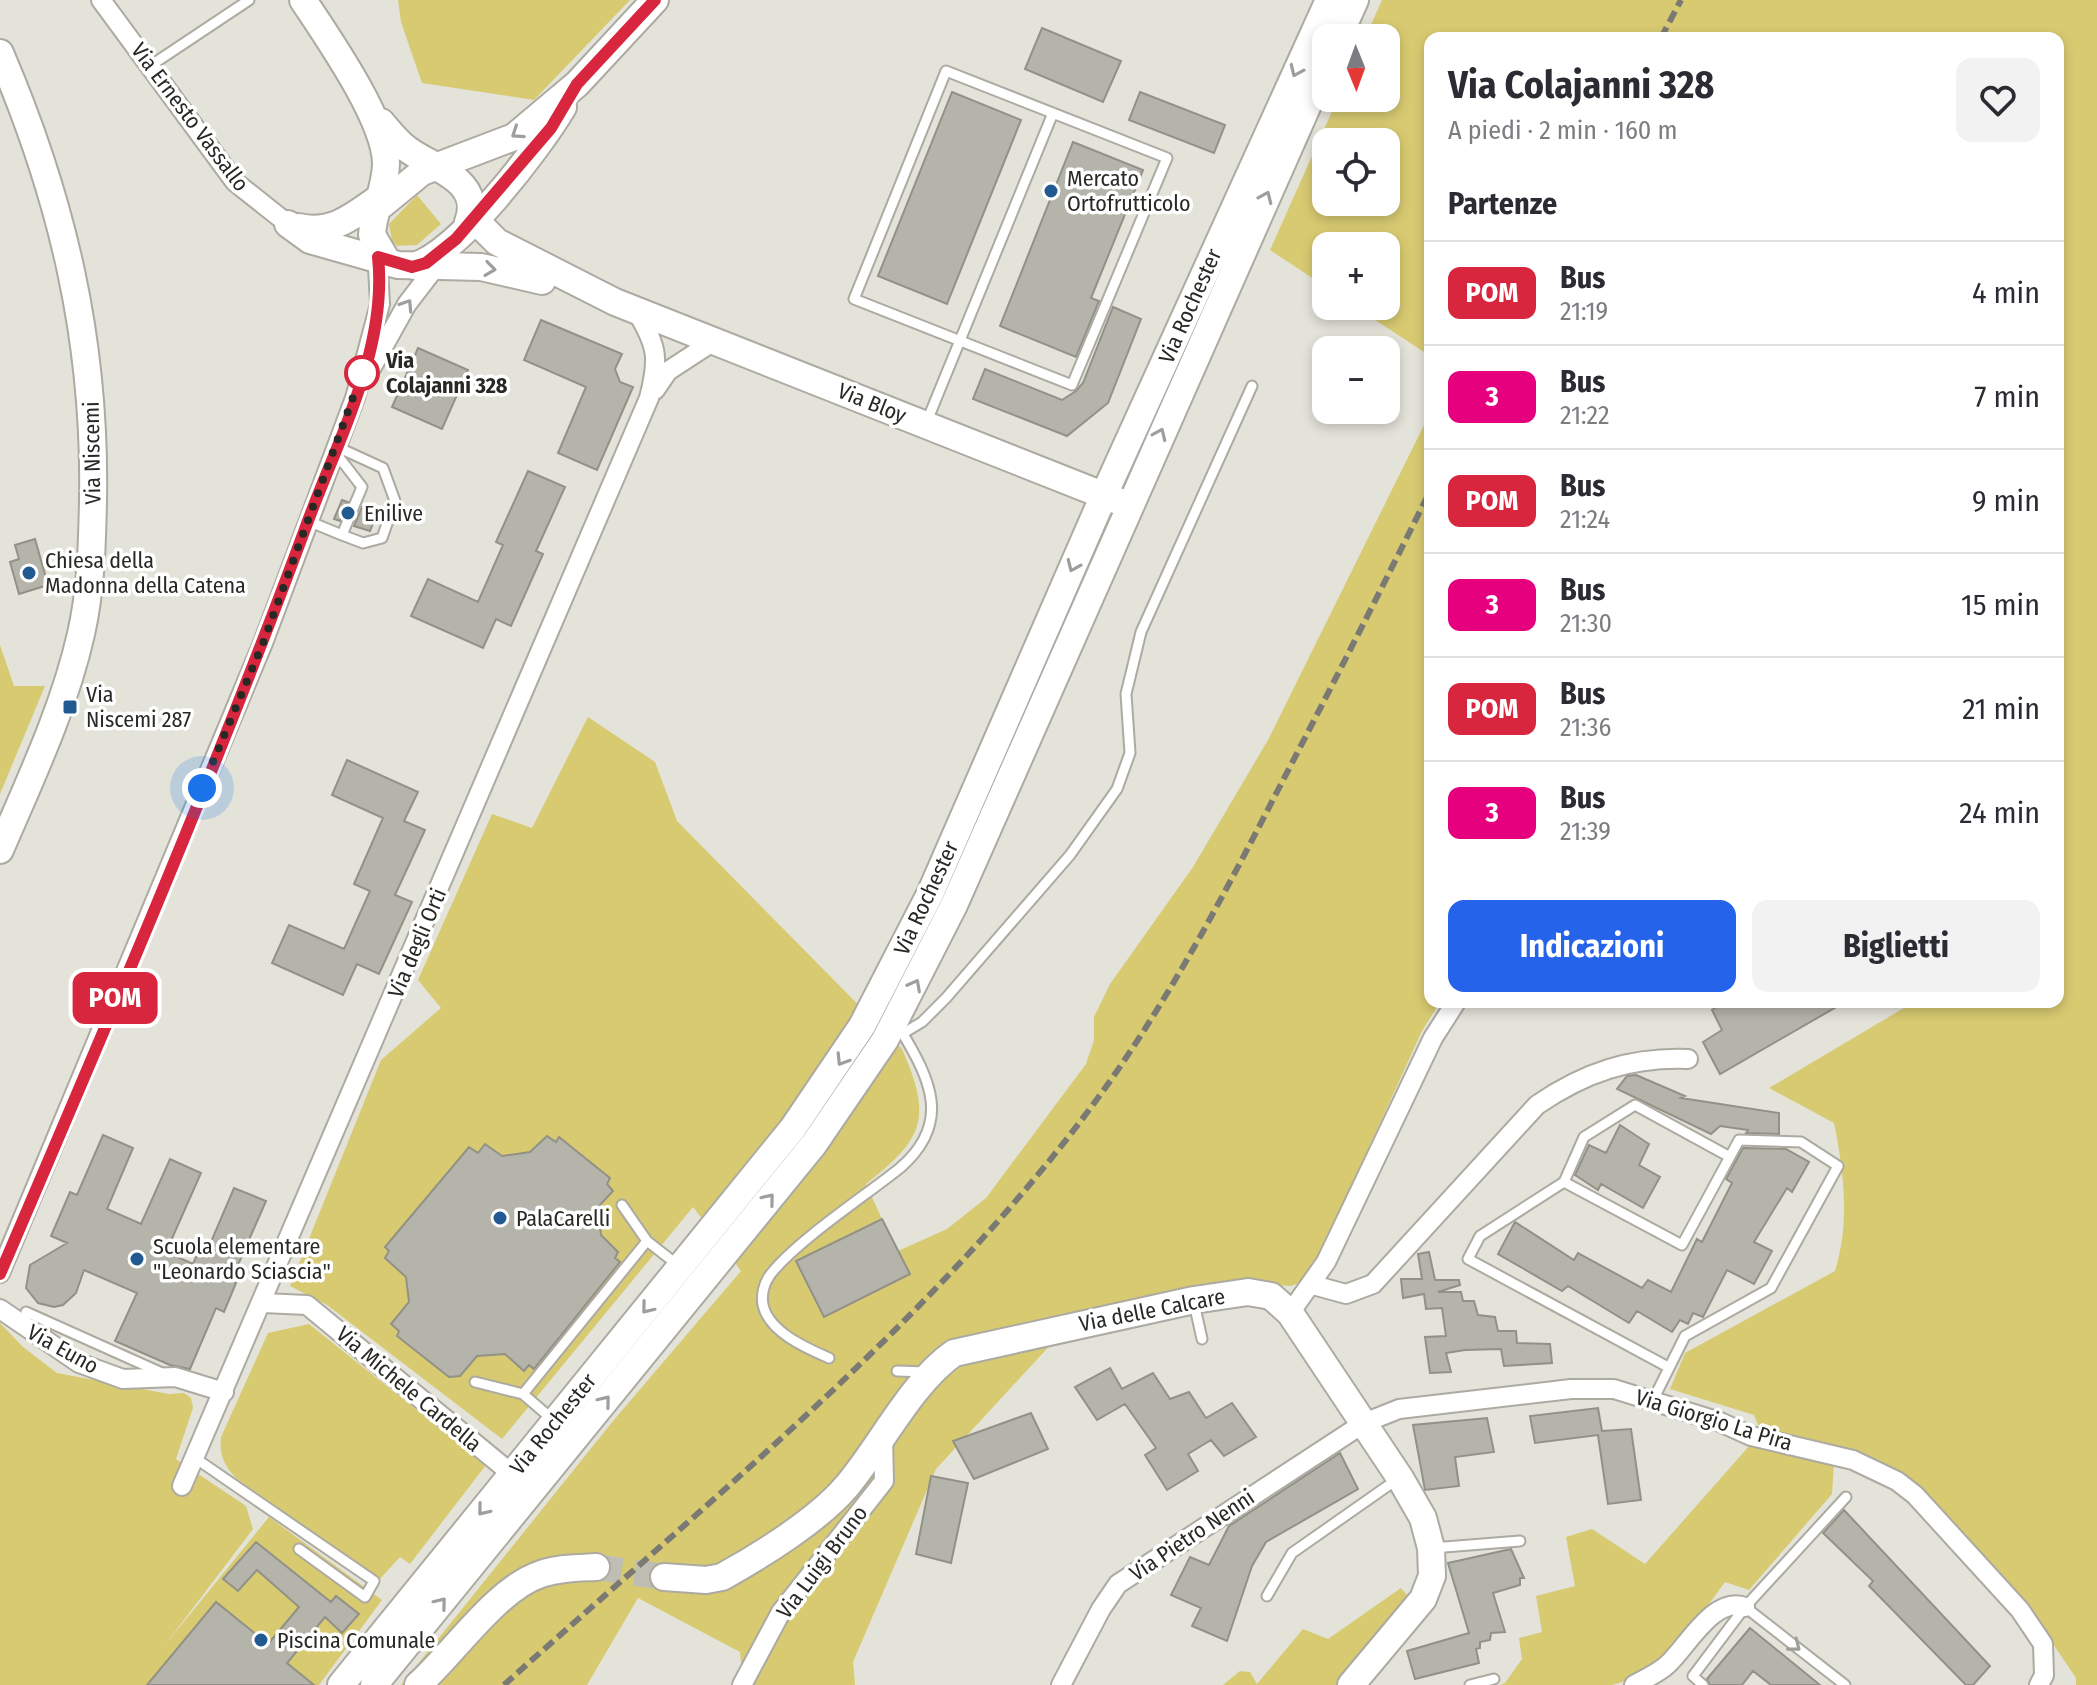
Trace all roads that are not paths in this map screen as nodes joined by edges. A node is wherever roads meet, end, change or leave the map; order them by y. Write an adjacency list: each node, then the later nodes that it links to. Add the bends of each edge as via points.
1 (101, 0): 9 (street, Via Ernesto Vassallo)
2 (249, 0): 9 (lane)
3 (303, 0): 12 (main road)
4 (655, 0): 10 (main road)
5 (1329, 0): 31 (main road, Via Rochester, one-way to 31)
6 (1355, 0): 7 (main road)
7 (1344, 24)
8 (0, 53): 35 (main road, Via Niscemi, via 56,204 76,283 94,414 94,485 89,591 81,636 36,768)
9 (150, 66): 17 (street, Via Ernesto Vassallo, via 235,182)
10 (577, 84): 14 (main road, one-way to 14, via 514,137); 16 (main road, via 551,128)
11 (1312, 95): 32 (main road, Via Rochester, one-way to 11)
12 (364, 100): 14 (main road); 15 (main road, via 385,152)
13 (1053, 113): 24 (lane); 24 (lane, via 946,71 854,299); 24 (lane, via 1167,158 1072,385)
14 (429, 173): 15 (main road); 16 (main road, via 464,185)
15 (379, 202): 17 (main road, via 328,229); 19 (main road, via 372,235)
16 (467, 222): 20 (main road); 22 (main road, via 517,255)
17 (288, 224): 18 (main road, via 310,240)
18 (333, 247): 19 (main road); 21 (street, via 364,264)
19 (380, 255): 20 (main road); 21 (street)
20 (424, 267): 22 (main road, one-way to 22, via 517,273); 28 (street, one-way to 20)
21 (381, 285): 28 (street)
22 (626, 307): 23 (main road, Via Bloy); 26 (street, via 649,332)
23 (682, 328): 25 (main road, Via Bloy); 26 (street, Via degli Orti, via 680,345)
24 (961, 340): 29 (lane)
25 (714, 341): 26 (street); 29 (main road, Via Bloy)
26 (663, 368): 47 (street, Via degli Orti)
27 (1252, 386): 37 (lane, via 1141,632 1126,694 1130,753 1117,789 1070,855 946,998 922,1022)
28 (355, 398): 30 (street)
29 (926, 424): 31 (main road, Via Bloy)
30 (335, 448): 33 (street); 34 (lane, via 362,487); 34 (lane, via 383,468 395,501 382,538 363,543)
31 (1104, 495): 32 (main road, Via Bloy); 43 (main road, Via Rochester, one-way to 43, via 930,894 862,1026 793,1128)
32 (1128, 505): 37 (main road, Via Rochester, one-way to 32)
33 (308, 521): 34 (lane); 44 (street, via 263,643)
34 (342, 535)
35 (0, 850)
36 (1452, 1008): 45 (street)
37 (898, 1028): 52 (lane, via 932,1097 926,1139 900,1168 789,1256 763,1290 770,1319 796,1341); 78 (main road, Via Rochester, one-way to 37, via 814,1144)
38 (1688, 1059): 45 (street, via 1627,1063 1563,1087 1537,1105 1373,1284 1346,1294)
39 (1730, 1157): 40 (lane, via 1635,1105 1584,1137); 40 (lane, via 1682,1245); 53 (lane, via 1739,1140 1801,1142 1838,1166 1771,1288 1685,1336)
40 (1564, 1182): 53 (lane, via 1480,1236 1468,1259)
41 (622, 1205): 42 (lane)
42 (647, 1241): 43 (lane); 59 (lane)
43 (680, 1267): 61 (main road, Via Rochester, one-way to 61)
44 (0, 1273)
45 (1313, 1285): 50 (street)
46 (1194, 1300): 50 (main road, Via delle Calcare, via 1259,1292); 51 (lane); 55 (main road, Via delle Calcare, via 970,1348 954,1353)
47 (263, 1303): 58 (street, Via degli Orti); 65 (street, Via Michele Cardella, via 307,1305)
48 (0, 1309): 56 (street, Via Euno, via 79,1363 123,1379)
49 (26, 1312): 56 (lane)
50 (1290, 1313): 62 (main road, Via delle Calcare)
51 (1202, 1339)
52 (829, 1358)
53 (1668, 1367): 60 (lane)
54 (897, 1371): 55 (lane)
55 (933, 1372): 63 (main road, Via delle Calcare)
56 (172, 1377): 58 (street, Via Euno)
57 (475, 1382): 59 (lane)
58 (224, 1392): 64 (street, Via degli Orti)
59 (523, 1394): 61 (lane)
60 (1653, 1400): 62 (street, Via Giorgio La Pira, via 1614,1389 1571,1389 1399,1409); 87 (street, Via Giorgio La Pira, via 1751,1436 1853,1460 1897,1481 1932,1512 2038,1632 2045,1659)
61 (555, 1421): 65 (main road, Via Rochester)
62 (1364, 1423): 66 (main road, Via delle Calcare); 81 (street, Via Pietro Nenni, via 1118,1584)
63 (883, 1437): 73 (main road, Via delle Calcare, via 837,1497 733,1571 706,1580); 80 (street, Via Luigi Bruno, via 884,1481 781,1612)
64 (195, 1458): 67 (street, Via degli Orti); 71 (lane, via 374,1581 365,1597)
65 (512, 1474): 77 (main road, Via Rochester, one-way to 77)
66 (1400, 1478): 70 (main road, Via delle Calcare, via 1423,1518); 74 (lane, via 1292,1553)
67 (182, 1486)
68 (1846, 1497): 75 (lane)
69 (1520, 1541): 70 (lane)
70 (1431, 1548): 82 (main road, Via delle Calcare, via 1432,1576 1423,1599)
71 (299, 1549)
72 (596, 1567): 79 (main road, via 538,1575 504,1597)
73 (664, 1577)
74 (1267, 1596)
75 (1745, 1607): 84 (street, via 1720,1609 1664,1668); 85 (lane, via 1693,1676); 86 (lane, one-way to 86)
76 (1494, 1679): 83 (lane)
77 (341, 1685)
78 (374, 1685)
79 (418, 1685)
80 (742, 1685)
81 (1060, 1685)
82 (1351, 1685)
83 (1470, 1685)
84 (1634, 1685)
85 (1703, 1685)
86 (1845, 1685)
87 (2039, 1685)

